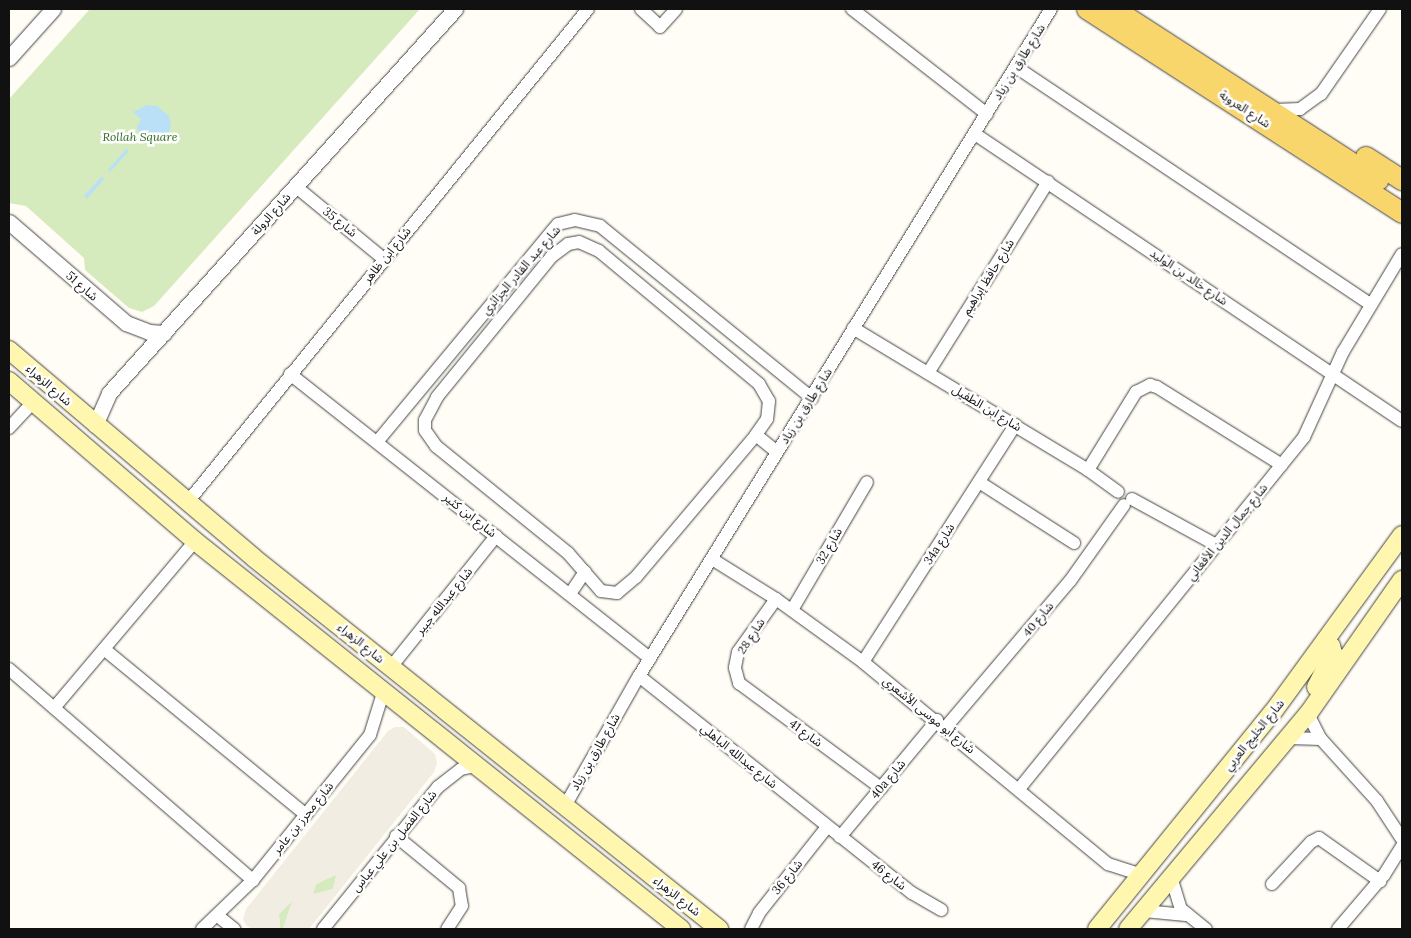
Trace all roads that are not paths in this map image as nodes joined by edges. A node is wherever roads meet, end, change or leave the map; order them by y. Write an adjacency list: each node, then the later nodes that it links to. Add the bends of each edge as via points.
1 (53, 9): 11 (street)
2 (455, 9): 19 (street, شارع الرولة)
3 (588, 9): 26 (street, شارع ابن ظاهر)
4 (641, 9): 5 (street, via 660,27)
5 (676, 9)
6 (852, 9): 14 (street)
7 (1052, 9): 13 (street, شارع طارق بن زياد)
8 (1087, 9): 15 (main road, شارع العروبة)
9 (1114, 9): 15 (main road, شارع العروبة)
10 (1377, 11): 15 (street, via 1316,98)
11 (11, 56): 12 (street)
12 (25, 63)
13 (1016, 67): 14 (street, شارع طارق بن زياد); 28 (street)
14 (987, 114): 16 (street, شارع طارق بن زياد)
15 (1278, 119): 17 (main road, via 1343,143); 20 (main road, شارع العروبة); 21 (main road, شارع العروبة); 23 (main road, via 1288,149 1307,166)
16 (975, 134): 18 (street, شارع خالد بن الوليد); 29 (street, شارع طارق بن زياد)
17 (1402, 180)
18 (1048, 182): 32 (street, شارع حافظ إبراهيم); 34 (street, شارع خالد بن الوليد)
19 (295, 186): 26 (street, شارع 35); 30 (street, شارع الرولة)
20 (1402, 197)
21 (1402, 213)
22 (9, 222): 30 (street, شارع 51, via 126,323 148,332)
23 (1402, 228)
24 (624, 244): 27 (street); 36 (street, شارع عبد القادر الجزائري, via 594,223 575,220 558,224); 38 (street, شارع عبد القادر الجزائري)
25 (1402, 254): 28 (street, شارع جمال الدين الأفغاني)
26 (384, 258): 33 (street, شارع ابن ظاهر)
27 (610, 260): 37 (street, via 590,244 579,242 558,250); 44 (street, via 759,384 769,401 769,410)
28 (1371, 305): 34 (street, شارع جمال الدين الأفغاني)
29 (853, 328): 32 (street, شارع ابن الطفيل); 38 (street, شارع طارق بن زياد)
30 (164, 333): 41 (street, شارع الرولة, via 109,393)
31 (9, 350): 41 (main road, شارع الزهراء)
32 (928, 373): 42 (street, شارع ابن الطفيل)
33 (290, 374): 45 (street, شارع ابن كثير); 52 (street, شارع ابن ظاهر)
34 (1332, 375): 40 (street, شارع خالد بن الوليد); 47 (street, شارع جمال الدين الأفغاني, via 1312,422)
35 (9, 381): 39 (main road, شارع الزهراء)
36 (423, 388): 37 (street); 45 (street, شارع عبد القادر الجزائري)
37 (437, 397): 59 (street, via 425,420 429,439 558,544)
38 (812, 398): 46 (street, شارع طارق بن زياد)
39 (33, 402): 43 (street); 55 (main road, شارع الزهراء)
40 (1402, 421)
41 (95, 425): 52 (main road, شارع الزهراء)
42 (1015, 425): 48 (street, شارع ابن الطفيل); 50 (street, 34a شارع)
43 (9, 428)
44 (756, 435): 46 (street); 59 (street, via 624,590 617,593 601,590)
45 (377, 442): 54 (street, شارع ابن كثير)
46 (777, 452): 58 (street, شارع طارق بن زياد)
47 (1282, 465): 48 (street, via 1150,385 1136,392); 57 (street, شارع جمال الدين الأفغاني)
48 (1088, 470): 51 (street, شارع ابن الطفيل, via 1118,492 1117,500)
49 (867, 482): 63 (street, شارع 32)
50 (979, 482): 56 (street); 67 (street, 34a شارع)
51 (1128, 502): 57 (street); 75 (street, شارع 40, via 1070,581)
52 (187, 503): 68 (main road, شارع الزهراء)
53 (1402, 535): 64 (main road, شارع الخليج العربي)
54 (496, 536): 61 (street, شارع ابن كثير); 68 (street, شارع عبدالله جبير)
55 (195, 542): 65 (street); 72 (main road, شارع الزهراء)
56 (1074, 543)
57 (1216, 545): 80 (street, شارع جمال الدين الأفغاني)
58 (712, 559): 62 (street, شارع أبو موسى الأشعري); 66 (street, شارع طارق بن زياد)
59 (585, 572): 61 (street)
60 (1402, 580): 74 (main road)
61 (570, 594): 66 (street, شارع ابن كثير)
62 (776, 599): 63 (street, شارع أبو موسى الأشعري); 71 (street, شارع 28, via 738,652)
63 (792, 610): 67 (street, شارع أبو موسى الأشعري)
64 (1325, 643): 74 (main road, via 1331,646 1333,653); 88 (main road, شارع الخليج العربي)
65 (104, 650): 73 (street); 82 (street)
66 (650, 658): 70 (street, شارع طارق بن زياد)
67 (863, 662): 75 (street, شارع أبو موسى الأشعري)
68 (391, 667): 81 (main road, شارع الزهراء)
69 (9, 670): 73 (street)
70 (639, 676): 81 (street, شارع طارق بن زياد); 83 (street, شارع عبدالله الباهلي)
71 (736, 676): 79 (street, شارع 41, via 745,688)
72 (383, 693): 78 (main road, شارع الزهراء); 82 (street, شارع محرز بن عامر, via 370,735)
73 (54, 708): 89 (street)
74 (1308, 714): 76 (main road); 77 (street)
75 (941, 724): 79 (street, 40a شارع); 80 (street, شارع أبو موسى الأشعري)
76 (1289, 738): 77 (street); 90 (main road)
77 (1321, 740): 86 (street, via 1377,801)
78 (475, 766): 84 (street, شارع الفضل بن علي عباس, via 449,777); 100 (main road, شارع الزهراء)
79 (881, 788): 85 (street, 40a شارع)
80 (1019, 789): 88 (street, شارع أبو موسى الأشعري, via 1108,864)
81 (565, 806): 101 (main road, شارع الزهراء)
82 (306, 815): 89 (street, شارع محرز بن عامر)
83 (827, 827): 85 (street, شارع عبدالله الباهلي); 102 (street, شارع 36, via 759,912)
84 (396, 836): 98 (street, شارع الفضل بن علي عباس); 99 (street, via 459,888 462,906)
85 (840, 837): 93 (street, شارع 46)
86 (1402, 839)
87 (1402, 846): 91 (street)
88 (1141, 875): 103 (main road, شارع الخليج العربي)
89 (253, 880): 96 (street, شارع محرز بن عامر)
90 (1172, 880): 94 (main road); 95 (street, via 1178,902)
91 (1380, 881): 92 (street, via 1319,838 1311,842); 106 (street)
92 (1272, 884)
93 (941, 910)
94 (1144, 911): 95 (street, via 1165,910); 104 (main road)
95 (1186, 915): 105 (street)
96 (211, 924): 97 (street)
97 (234, 929)
98 (324, 929)
99 (447, 929)
100 (681, 929)
101 (719, 929)
102 (751, 929)
103 (1096, 929)
104 (1128, 929)
105 (1206, 929)
106 (1338, 929)

